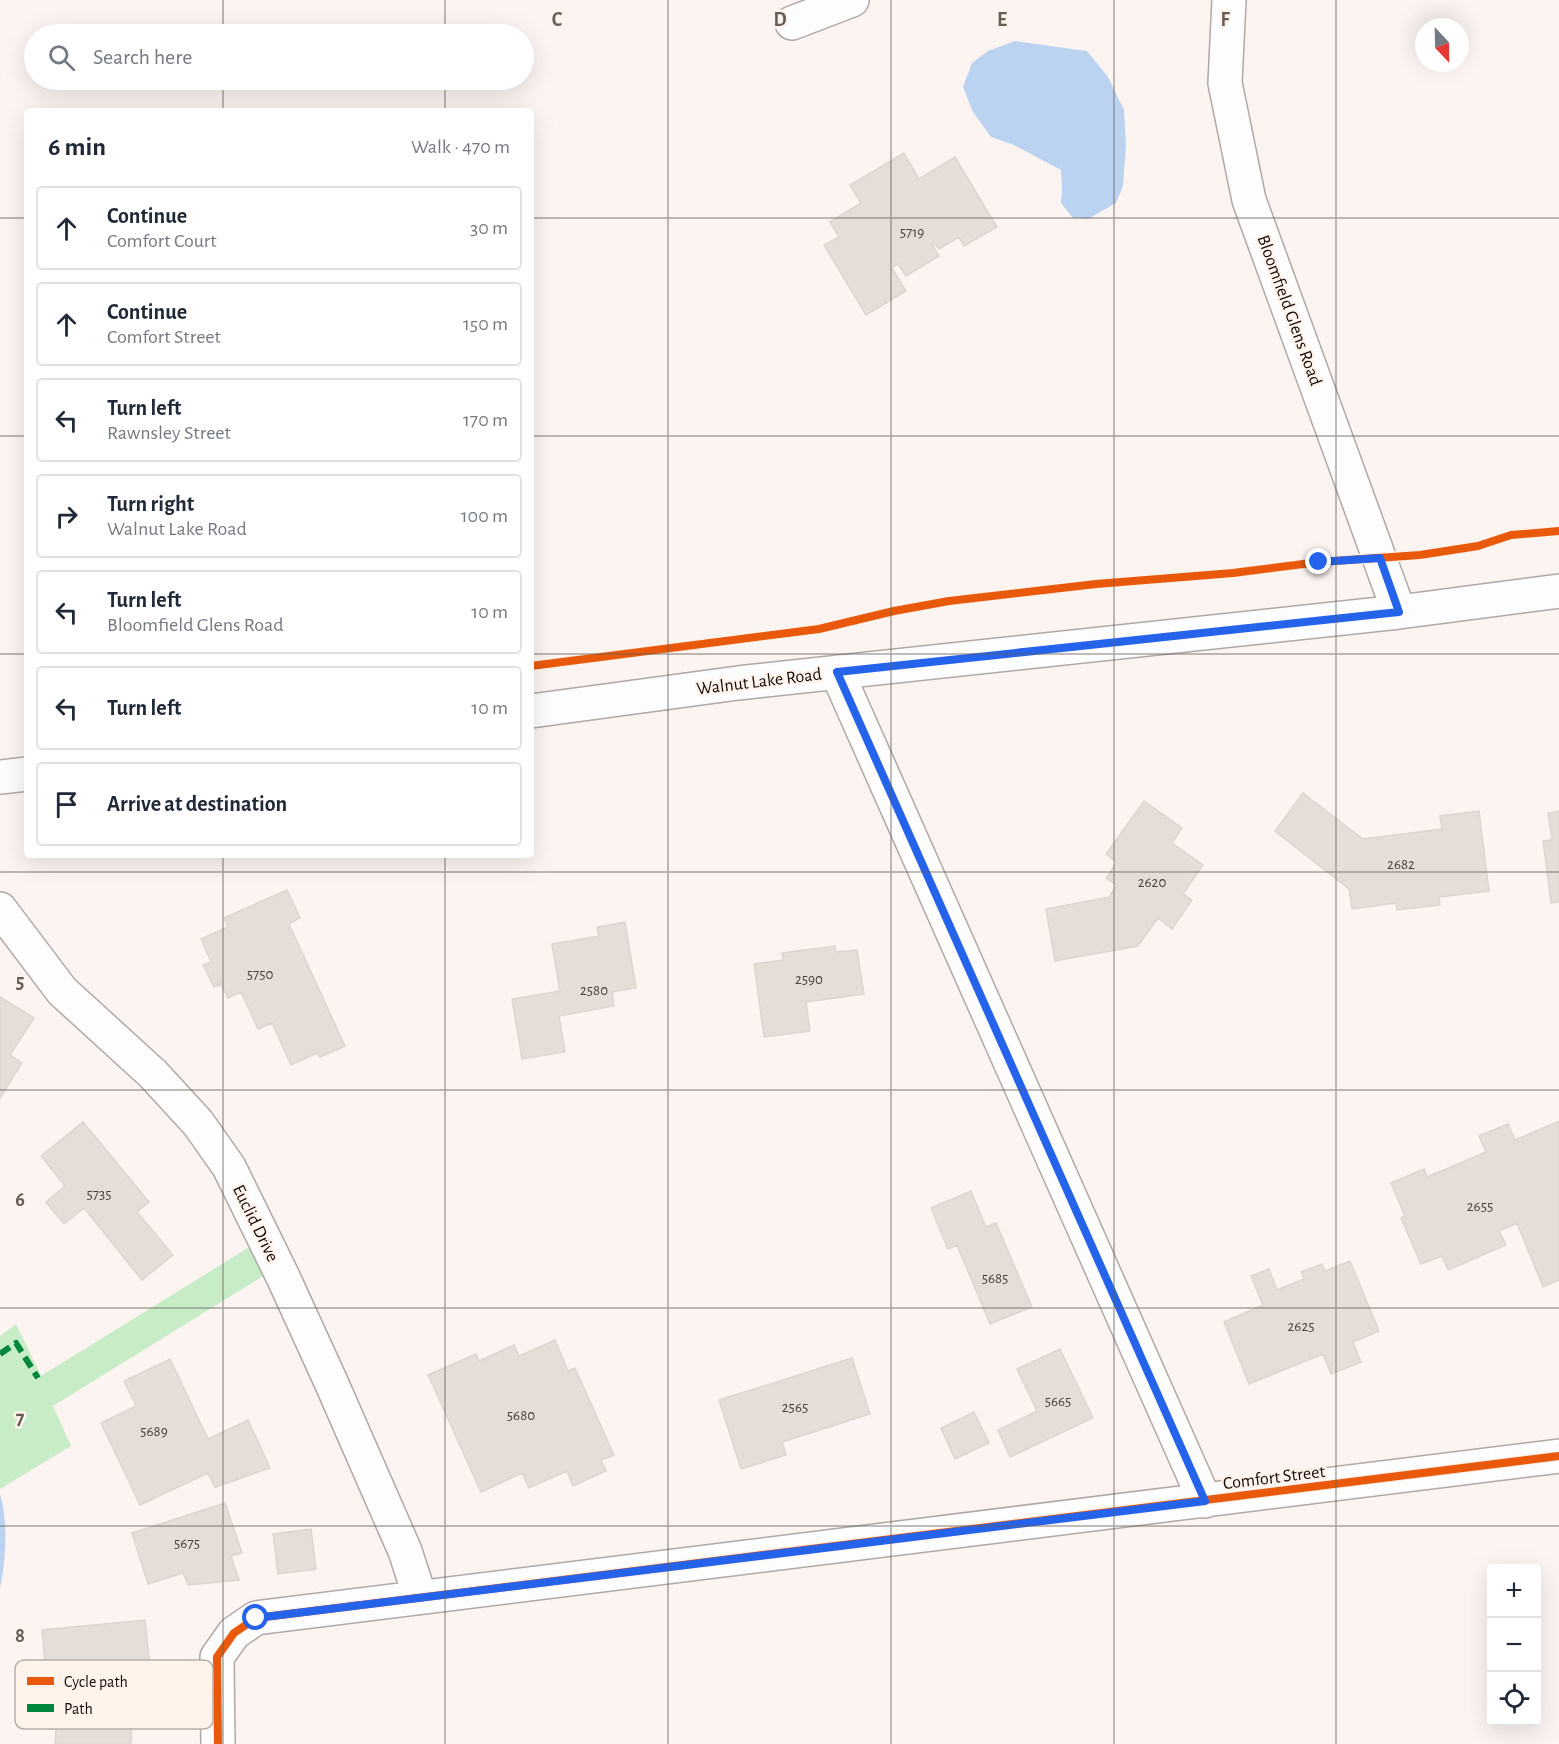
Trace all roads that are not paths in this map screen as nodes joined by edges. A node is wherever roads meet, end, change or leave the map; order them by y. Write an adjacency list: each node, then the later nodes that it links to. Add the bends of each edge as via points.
1 (852, 0): 3 (street)
2 (1229, 0): 5 (street, Bloomfield Glens Road, via 1225,83 1249,200)
3 (792, 23)
4 (1559, 591): 5 (street, Walnut Lake Road)
5 (1399, 612): 6 (street, Walnut Lake Road)
6 (837, 672): 7 (street, Walnut Lake Road); 12 (street)
7 (534, 711)
8 (24, 774): 9 (street)
9 (0, 777)
10 (0, 909): 13 (street, Euclid Drive, via 62,991 153,1074 198,1123 229,1167 331,1382 405,1551)
11 (1559, 1456): 12 (street, Comfort Street)
12 (1205, 1501): 13 (street, Comfort Street)
13 (420, 1597): 14 (street, Comfort Street, via 256,1618 234,1633 218,1657)
14 (218, 1744)

